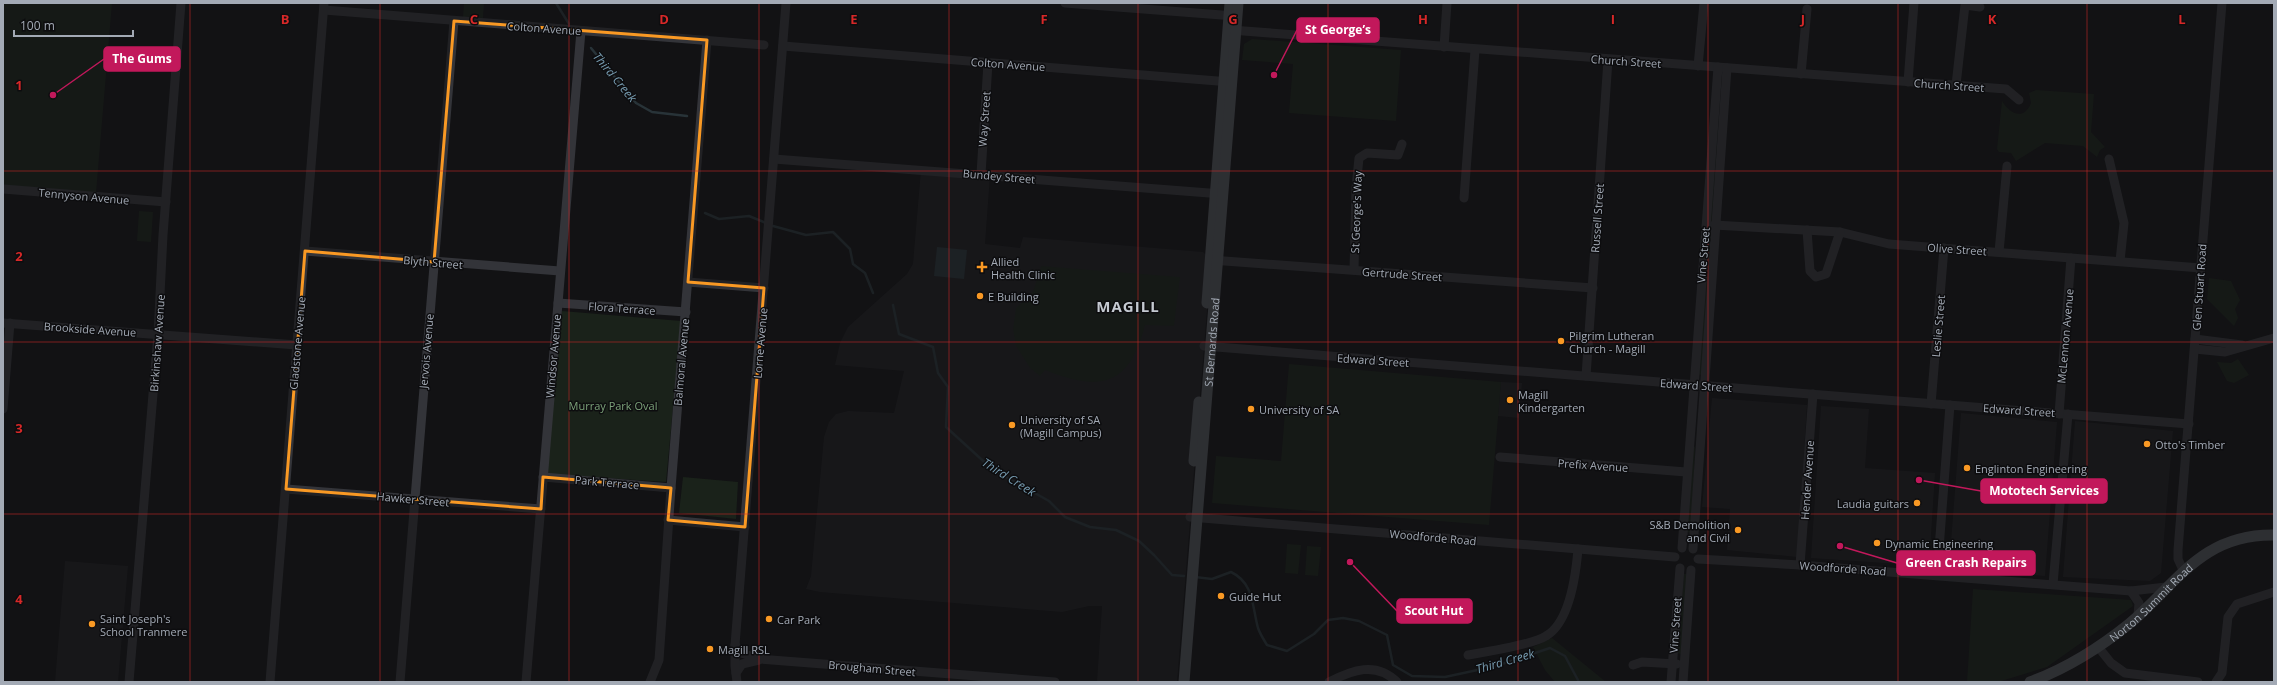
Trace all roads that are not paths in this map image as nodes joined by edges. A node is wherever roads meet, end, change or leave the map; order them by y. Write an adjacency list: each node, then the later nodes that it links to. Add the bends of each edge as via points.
1 (181, 3): 40 (street, Birkinshaw Avenue)
2 (786, 3): 20 (street, Lorne Avenue)
3 (1065, 3): 10 (street)
4 (1230, 3): 14 (main road, St Bernards Road)
5 (1238, 3): 14 (main road, St Bernards Road)
6 (1447, 3): 21 (street)
7 (1704, 3): 25 (street)
8 (1914, 3): 29 (street)
9 (2222, 3): 51 (street, Glen Stuart Road)
10 (1105, 5): 14 (street)
11 (324, 7): 15 (street, Colton Avenue); 45 (street, Gladstone Avenue)
12 (1980, 7): 30 (street, via 1965,5)
13 (1807, 9): 27 (street)
14 (1233, 16): 16 (main road, St Bernards Road)
15 (454, 21): 17 (street, Colton Avenue); 50 (street, Jervois Avenue)
16 (1233, 30): 21 (street, Church Street); 28 (main road, St Bernards Road)
17 (580, 31): 18 (street, Colton Avenue); 53 (street, Windsor Avenue)
18 (707, 40): 19 (street, Colton Avenue); 54 (street, Balmoral Avenue)
19 (764, 45)
20 (783, 46): 24 (street, Colton Avenue); 33 (street, Lorne Avenue)
21 (1444, 47): 22 (street, Church Street)
22 (1475, 50): 23 (street, Church Street); 39 (street)
23 (1608, 60): 25 (street, Church Street); 56 (street, Russell Street)
24 (988, 63): 28 (street, Colton Avenue); 36 (street, Way Street)
25 (1698, 66): 26 (street, Church Street)
26 (1722, 68): 27 (street, Church Street); 41 (street, Vine Street); 68 (street, Vine Street)
27 (1801, 74): 29 (street, Church Street)
28 (1228, 81): 38 (main road, St Bernards Road)
29 (1908, 82): 30 (street, Church Street)
30 (1956, 86): 31 (street, Church Street, via 2006,89)
31 (2019, 100)
32 (1402, 144): 52 (street, St George's Way, via 1398,154 1367,153 1359,158)
33 (774, 159): 36 (street, Bundey Street); 55 (street, Lorne Avenue)
34 (2110, 159): 49 (street, via 2124,223)
35 (2007, 166): 46 (street)
36 (981, 174): 38 (street, Bundey Street)
37 (3, 189): 40 (street, Tennyson Avenue)
38 (1220, 194): 48 (main road, St Bernards Road)
39 (1464, 198)
40 (166, 202): 60 (street, Birkinshaw Avenue)
41 (1714, 225): 42 (street, Olive Street); 69 (street, Vine Street)
42 (1807, 230): 43 (street, Olive Street); 43 (street, via 1810,272 1816,277 1826,274)
43 (1840, 232): 44 (street, Olive Street, via 1889,244)
44 (1944, 248): 46 (street, Olive Street); 71 (street, Leslie Street)
45 (305, 251): 50 (street, Blyth Street); 63 (street, Gladstone Avenue)
46 (2000, 252): 47 (street, Olive Street)
47 (2071, 258): 49 (street, Olive Street); 74 (street, McLennon Avenue)
48 (1215, 260): 52 (street, Gertrude Street); 65 (main road, St Bernards Road)
49 (2120, 261): 51 (street, Olive Street)
50 (434, 262): 53 (street, Blyth Street); 83 (street, Jervois Avenue)
51 (2201, 268): 62 (street, Glen Stuart Road)
52 (1354, 270): 56 (street, Gertrude Street)
53 (560, 271): 57 (street, Windsor Avenue)
54 (688, 282): 55 (street); 58 (street, Balmoral Avenue)
55 (764, 288): 87 (street, Lorne Avenue)
56 (1592, 288): 67 (street, Russell Street)
57 (558, 303): 58 (street, Flora Terrace); 80 (street, Windsor Avenue)
58 (686, 312): 81 (street, Balmoral Avenue)
59 (6, 323): 60 (street, Brookside Avenue); 73 (street)
60 (158, 334): 63 (street, Brookside Avenue); 114 (street, Birkinshaw Avenue)
61 (2274, 338): 64 (street)
62 (2196, 339): 64 (street); 66 (street, Glen Stuart Road)
63 (297, 345): 82 (street, Gladstone Avenue)
64 (2247, 346): 66 (street, via 2225,352)
65 (1207, 347): 67 (street, Edward Street); 85 (main road, St Bernards Road)
66 (2195, 348): 75 (street, Glen Stuart Road)
67 (1586, 376): 68 (street, Edward Street)
68 (1693, 385): 69 (street, Edward Street); 76 (street, Vine Street)
69 (1704, 386): 70 (street, Edward Street); 77 (street, Vine Street)
70 (1813, 394): 71 (street, Edward Street); 95 (street, Hender Avenue)
71 (1931, 404): 72 (street, Edward Street)
72 (1950, 405): 74 (street, Edward Street); 99 (street)
73 (3, 409)
74 (2063, 414): 75 (street, Edward Street); 100 (street, McLennon Avenue)
75 (2188, 424): 98 (street, Glen Stuart Road, via 2178,550 2178,559)
76 (1689, 443): 77 (street); 79 (street, Vine Street)
77 (1699, 444): 91 (street, Vine Street)
78 (1500, 458): 79 (street, Prefix Avenue)
79 (1686, 472): 90 (street, Vine Street)
80 (543, 477): 81 (street, Park Terrace); 84 (street, Windsor Avenue)
81 (671, 488): 86 (street, Balmoral Avenue)
82 (286, 489): 83 (street, Hawker Street); 115 (street, Gladstone Avenue)
83 (414, 500): 84 (street, Hawker Street); 116 (street, Jervois Avenue)
84 (541, 509): 117 (street, Windsor Avenue)
85 (1194, 517): 89 (street, Woodforde Road); 93 (main road, St Bernards Road)
86 (668, 520): 87 (street); 118 (street, Balmoral Avenue, via 659,660)
87 (745, 527): 105 (street, Lorne Avenue)
88 (2274, 535): 98 (main road, Norton Summit Road, via 2247,538 2217,548)
89 (1578, 548): 92 (street, Woodforde Road); 107 (street, via 1573,588 1557,625 1546,636 1497,650)
90 (1682, 548): 91 (street); 92 (street)
91 (1693, 549): 94 (street)
92 (1676, 557): 96 (street, via 1676,563)
93 (1191, 559): 120 (main road, St Bernards Road); 121 (main road, St Bernards Road)
94 (1698, 559): 95 (street, Woodforde Road); 97 (street)
95 (1800, 565): 99 (street, Woodforde Road)
96 (1680, 568): 97 (street); 109 (street, Vine Street)
97 (1691, 570): 111 (street, Vine Street)
98 (2183, 570): 101 (main road, Norton Summit Road)
99 (1937, 575): 100 (street, Woodforde Road)
100 (2053, 584): 102 (street, Woodforde Road)
101 (2166, 587): 102 (street, Woodforde Road); 104 (main road, Norton Summit Road)
102 (2131, 591): 104 (street, via 2139,603)
103 (2274, 592): 128 (street, via 2237,604 2228,616 2222,674)
104 (2138, 615): 106 (main road, Norton Summit Road)
105 (735, 645): 108 (street, Brougham Street, via 741,653); 112 (street, Lorne Avenue)
106 (2099, 648): 113 (street, via 2111,663 2125,673); 126 (main road, Norton Summit Road, via 2060,670)
107 (1468, 655)
108 (760, 659): 112 (street, Brougham Street, via 742,664); 119 (street, Brougham Street)
109 (1672, 664): 110 (street, via 1642,662); 111 (street); 124 (street, Vine Street)
110 (1633, 665)
111 (1684, 665): 125 (street, Vine Street)
112 (736, 677)
113 (2166, 680): 127 (street)
114 (129, 682)
115 (270, 682)
116 (400, 682)
117 (526, 682)
118 (650, 682)
119 (1055, 682)
120 (1177, 682)
121 (1184, 682)
122 (1329, 682): 123 (street, via 1360,669 1376,669)
123 (1397, 682)
124 (1671, 682)
125 (1683, 682)
126 (2030, 682)
127 (2198, 682)
128 (2216, 682)

